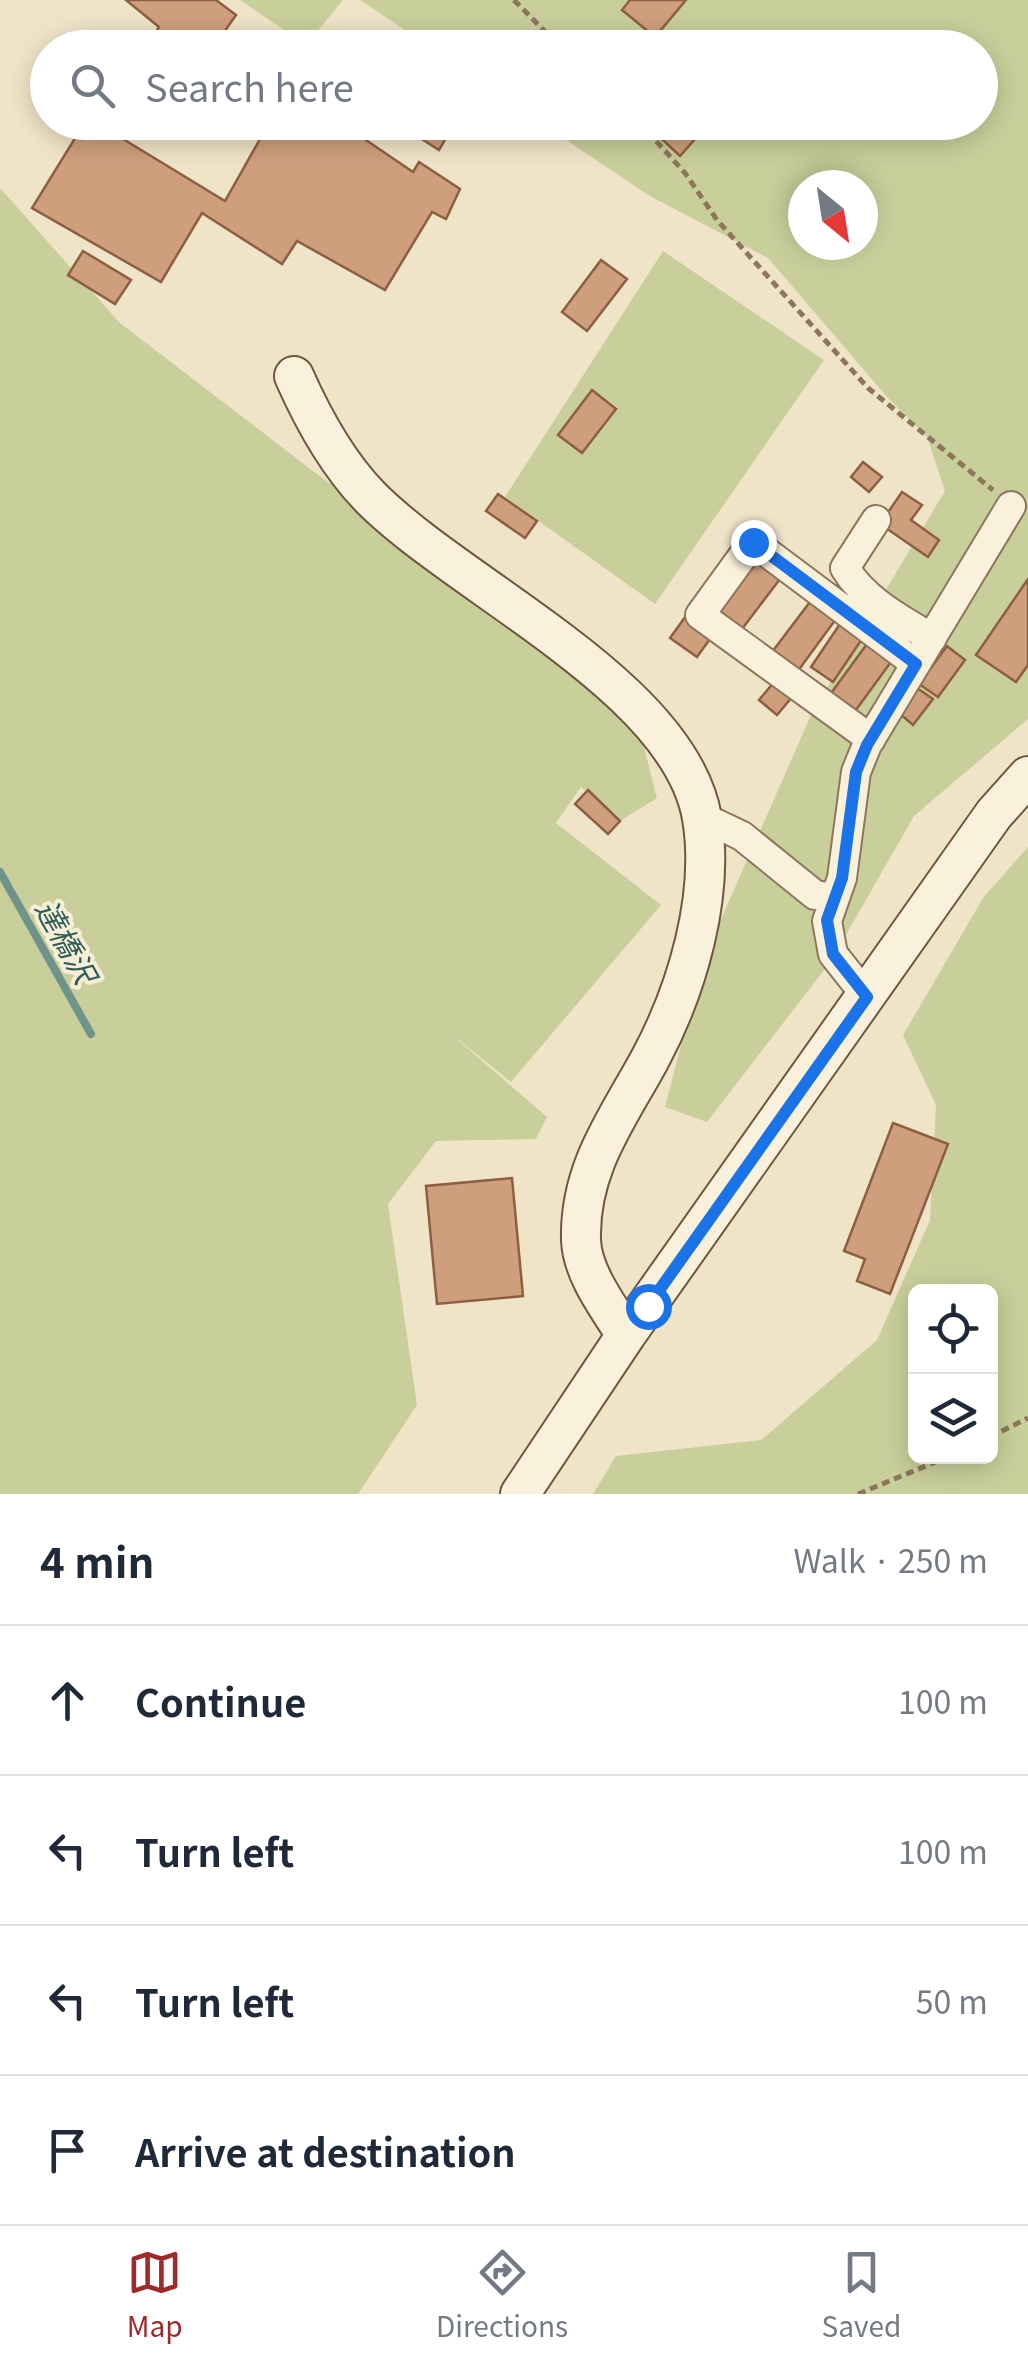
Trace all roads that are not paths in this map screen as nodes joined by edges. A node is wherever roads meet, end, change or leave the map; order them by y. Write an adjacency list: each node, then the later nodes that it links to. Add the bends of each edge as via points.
1 (294, 376): 8 (street, via 314,422 369,496 619,690 666,736)
2 (1011, 506): 4 (street)
3 (876, 520): 4 (street, via 845,568 892,614)
4 (932, 638): 5 (street)
5 (916, 664): 6 (street); 6 (street, via 753,542 700,615)
6 (870, 739): 9 (street, via 856,772)
7 (1028, 776): 10 (street, via 994,814)
8 (702, 817): 9 (street, via 742,836 815,895); 11 (street, via 703,893 684,977 650,1058 593,1158 585,1197 581,1242 596,1287)
9 (835, 898): 10 (street, via 827,920 833,954)
10 (867, 997): 11 (street)
11 (626, 1335): 12 (street)
12 (520, 1494)

